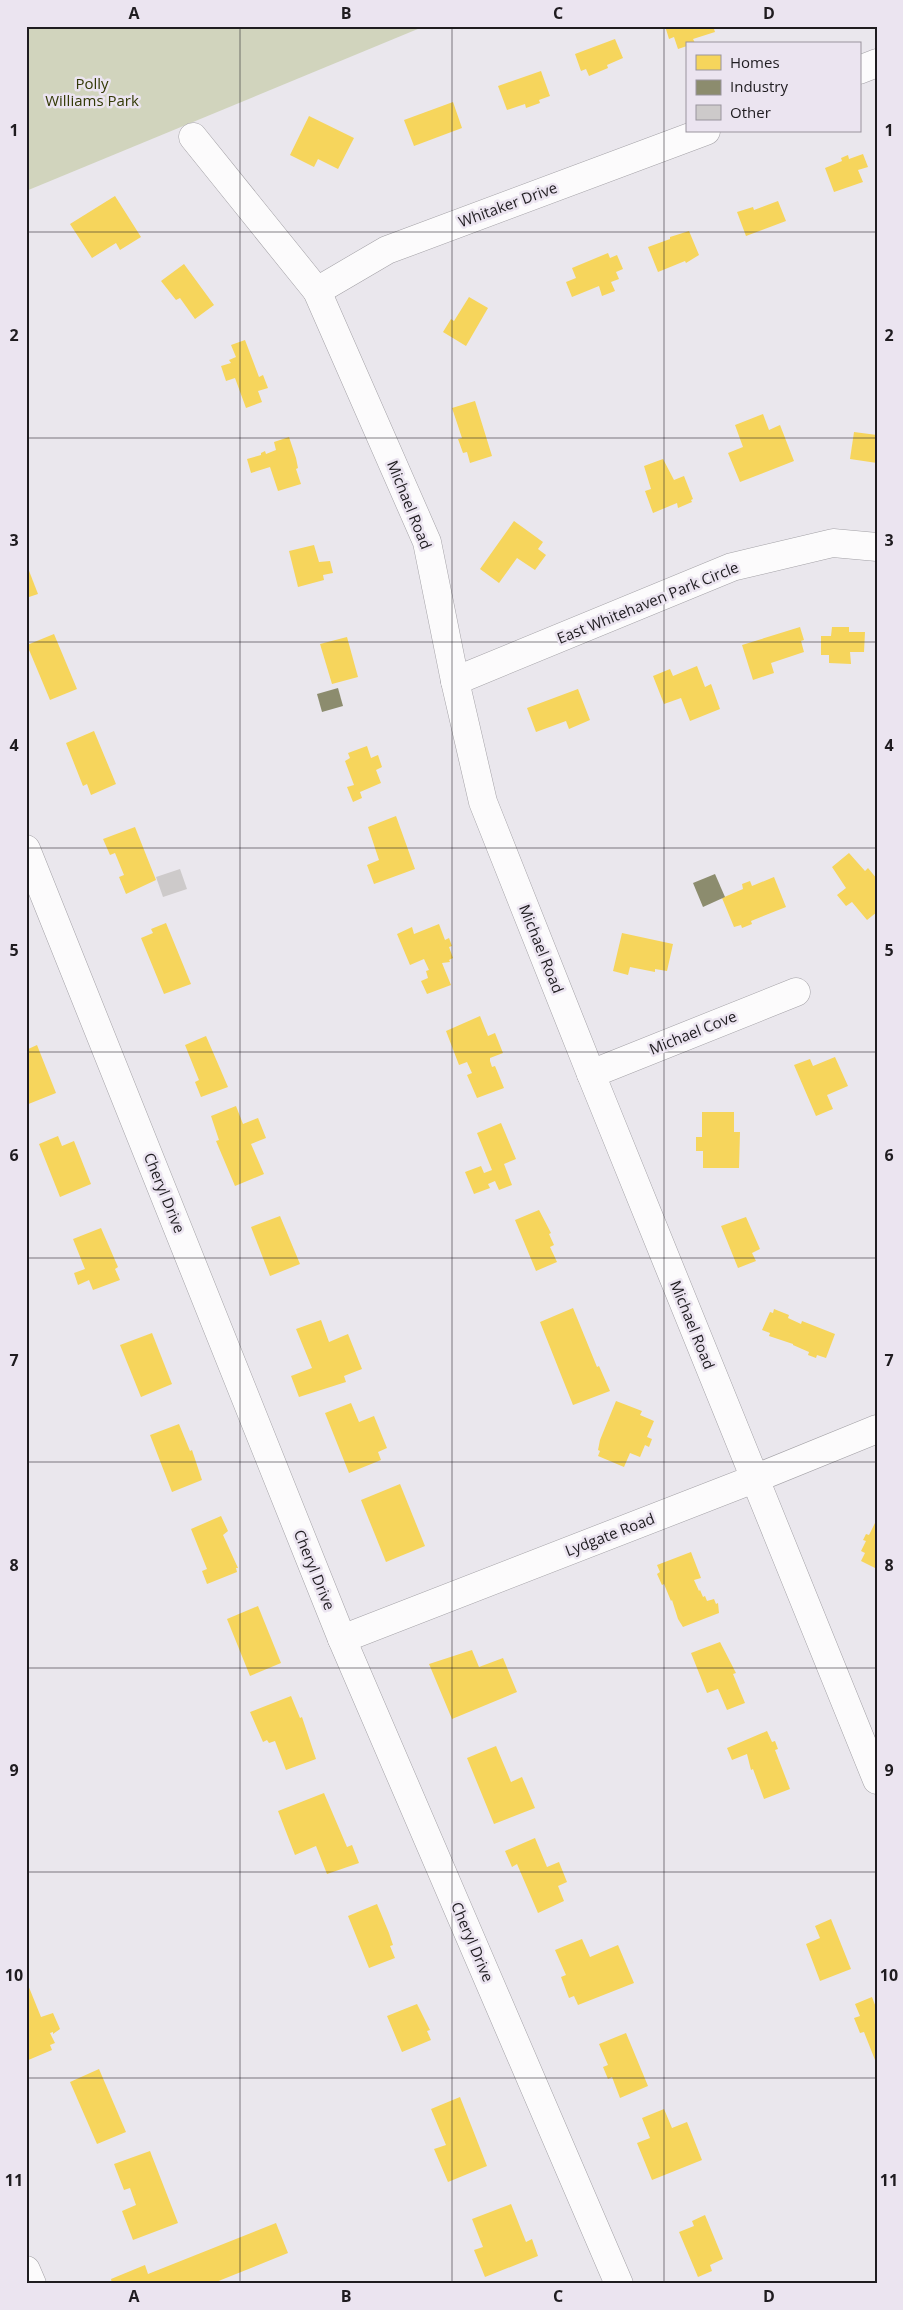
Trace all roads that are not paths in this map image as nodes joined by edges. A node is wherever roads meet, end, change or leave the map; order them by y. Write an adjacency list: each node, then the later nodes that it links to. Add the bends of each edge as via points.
1 (877, 64): 2 (street)
2 (860, 70)
3 (703, 132): 5 (street, Whitaker Drive, via 387,250)
4 (192, 137): 5 (street, Michael Road)
5 (317, 291): 7 (street, Michael Road, via 427,542)
6 (877, 547): 7 (street, East Whitehaven Park Circle, via 833,543 732,567)
7 (455, 681): 10 (street, Michael Road, via 484,802)
8 (26, 849): 13 (street, Cheryl Drive)
9 (796, 992): 10 (street, Michael Cove)
10 (591, 1074): 12 (street, Michael Road)
11 (877, 1429): 12 (street, Lydgate Road)
12 (754, 1479): 13 (street, Lydgate Road); 14 (street, Michael Road)
13 (342, 1639): 17 (street, Cheryl Drive)
14 (877, 1780)
15 (26, 2270): 16 (street)
16 (32, 2284)
17 (619, 2284)

